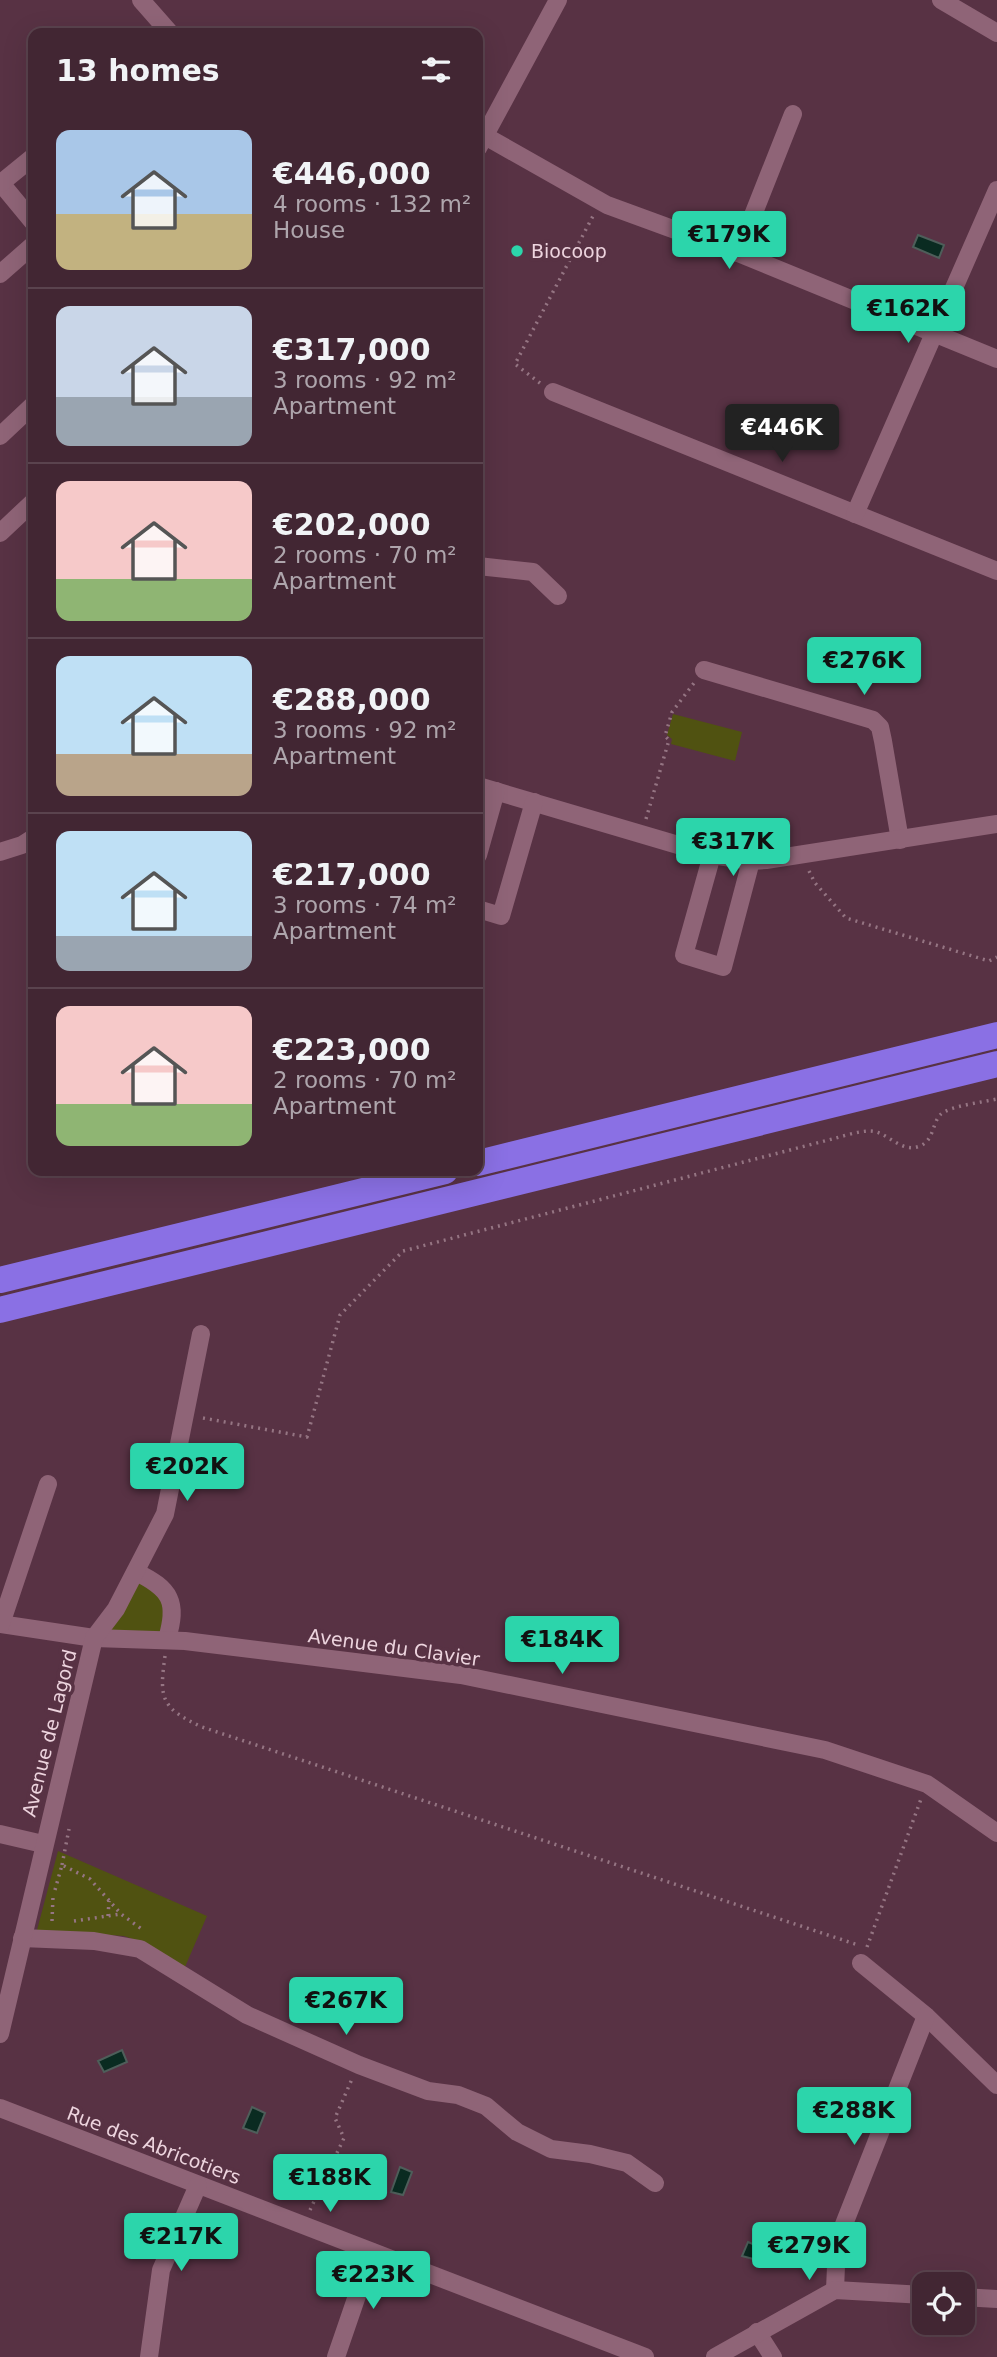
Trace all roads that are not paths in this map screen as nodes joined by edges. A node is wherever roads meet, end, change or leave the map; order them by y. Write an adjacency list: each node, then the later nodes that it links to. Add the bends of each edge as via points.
1 (141, 0): 4 (street)
2 (558, 0): 7 (street)
3 (953, 3): 5 (street)
4 (166, 28)
5 (997, 33)
6 (793, 114): 14 (street)
7 (483, 138)
8 (483, 143): 14 (street, via 599,201)
9 (28, 161): 10 (street)
10 (1, 182): 12 (street)
11 (997, 190): 16 (street)
12 (28, 216)
13 (28, 249): 15 (street)
14 (738, 253): 16 (street)
15 (0, 274)
16 (934, 333): 17 (street); 22 (street)
17 (997, 359)
18 (553, 392): 22 (street)
19 (28, 410): 20 (street)
20 (0, 436)
21 (28, 507): 23 (street)
22 (855, 514): 25 (street)
23 (0, 533)
24 (483, 567): 26 (street, via 533,572)
25 (997, 571)
26 (558, 596)
27 (704, 670): 33 (street, via 873,720 883,740)
28 (483, 787): 29 (street)
29 (496, 791): 30 (street); 32 (street)
30 (534, 802): 36 (street); 38 (street, via 500,916)
31 (997, 824): 33 (street)
32 (483, 837)
33 (900, 840): 37 (street)
34 (28, 841): 35 (street)
35 (0, 852)
36 (712, 855): 37 (street); 37 (street, via 684,955 723,967)
37 (751, 861)
38 (483, 911)
39 (997, 1035): 41 (highway)
40 (997, 1064): 44 (highway)
41 (483, 1162)
42 (425, 1176): 43 (highway)
43 (0, 1280)
44 (0, 1310)
45 (201, 1334): 47 (street, Avenue de Lagord, via 165,1514)
46 (48, 1484): 48 (street)
47 (136, 1572): 49 (street, Avenue de Lagord); 50 (street, via 155,1582 171,1601 174,1612)
48 (1, 1624): 49 (street, Avenue du Clavier)
49 (94, 1638): 50 (street, Avenue du Clavier); 53 (street, Avenue de Lagord)
50 (167, 1639): 51 (street, Avenue du Clavier, via 461,1675 825,1750 927,1784)
51 (997, 1833)
52 (0, 1834): 53 (street)
53 (43, 1844): 54 (street, Avenue de Lagord)
54 (22, 1938): 57 (street, Avenue de Lagord); 60 (street, via 53,1932 140,1949 247,2015 359,2065 428,2091 458,2095 486,2106 517,2133 551,2149 628,2163)
55 (864, 1956): 56 (street)
56 (926, 2015): 58 (street); 63 (street, via 837,2242)
57 (0, 2034)
58 (997, 2085)
59 (0, 2108): 61 (street, Rue des Abricotiers)
60 (655, 2183)
61 (198, 2185): 62 (street, Rue des Abricotiers); 68 (street, via 162,2270)
62 (372, 2252): 69 (street); 70 (street, Rue des Abricotiers)
63 (835, 2290): 64 (street); 67 (street)
64 (912, 2294)
65 (975, 2298): 66 (street)
66 (997, 2299)
67 (757, 2332): 71 (street); 72 (street)
68 (149, 2357)
69 (336, 2357)
70 (645, 2357)
71 (715, 2357)
72 (773, 2357)

